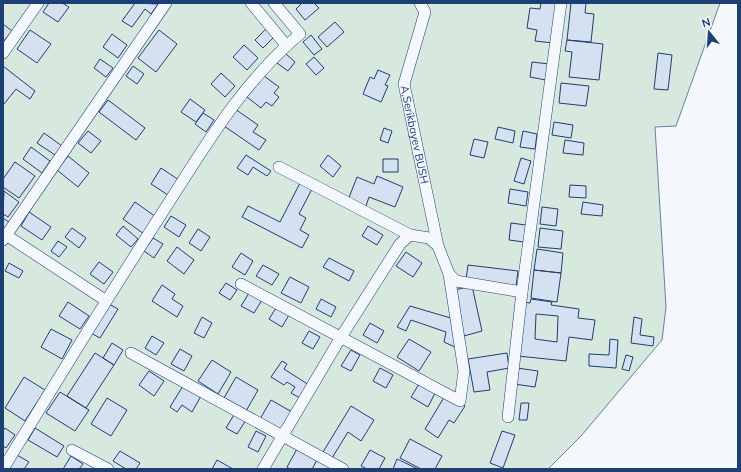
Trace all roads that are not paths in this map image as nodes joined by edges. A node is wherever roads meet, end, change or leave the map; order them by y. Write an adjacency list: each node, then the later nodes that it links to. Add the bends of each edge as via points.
1 (38, 3): 8 (street)
2 (166, 3): 11 (street)
3 (251, 3): 7 (street)
4 (274, 3): 7 (street, via 300,34)
5 (420, 3): 12 (street, A,Serikbayev BUSH, via 425,12 404,84)
6 (561, 3): 15 (street)
7 (286, 45): 16 (street, via 226,113)
8 (3, 53)
9 (279, 167): 10 (street)
10 (410, 235): 12 (street, via 429,238); 17 (street, via 400,244)
11 (4, 238): 16 (street)
12 (438, 246): 13 (street, A,Serikbayev BUSH)
13 (449, 274): 15 (street, via 456,281); 17 (street, A,Serikbayev BUSH, via 464,371 460,400)
14 (241, 284): 17 (street)
15 (522, 292): 19 (street)
16 (105, 300): 22 (street)
17 (341, 337): 20 (street)
18 (131, 352): 20 (street)
19 (508, 417)
20 (283, 436): 24 (street); 25 (street)
21 (72, 450): 23 (street)
22 (3, 469)
23 (108, 469)
24 (263, 469)
25 (343, 469)

